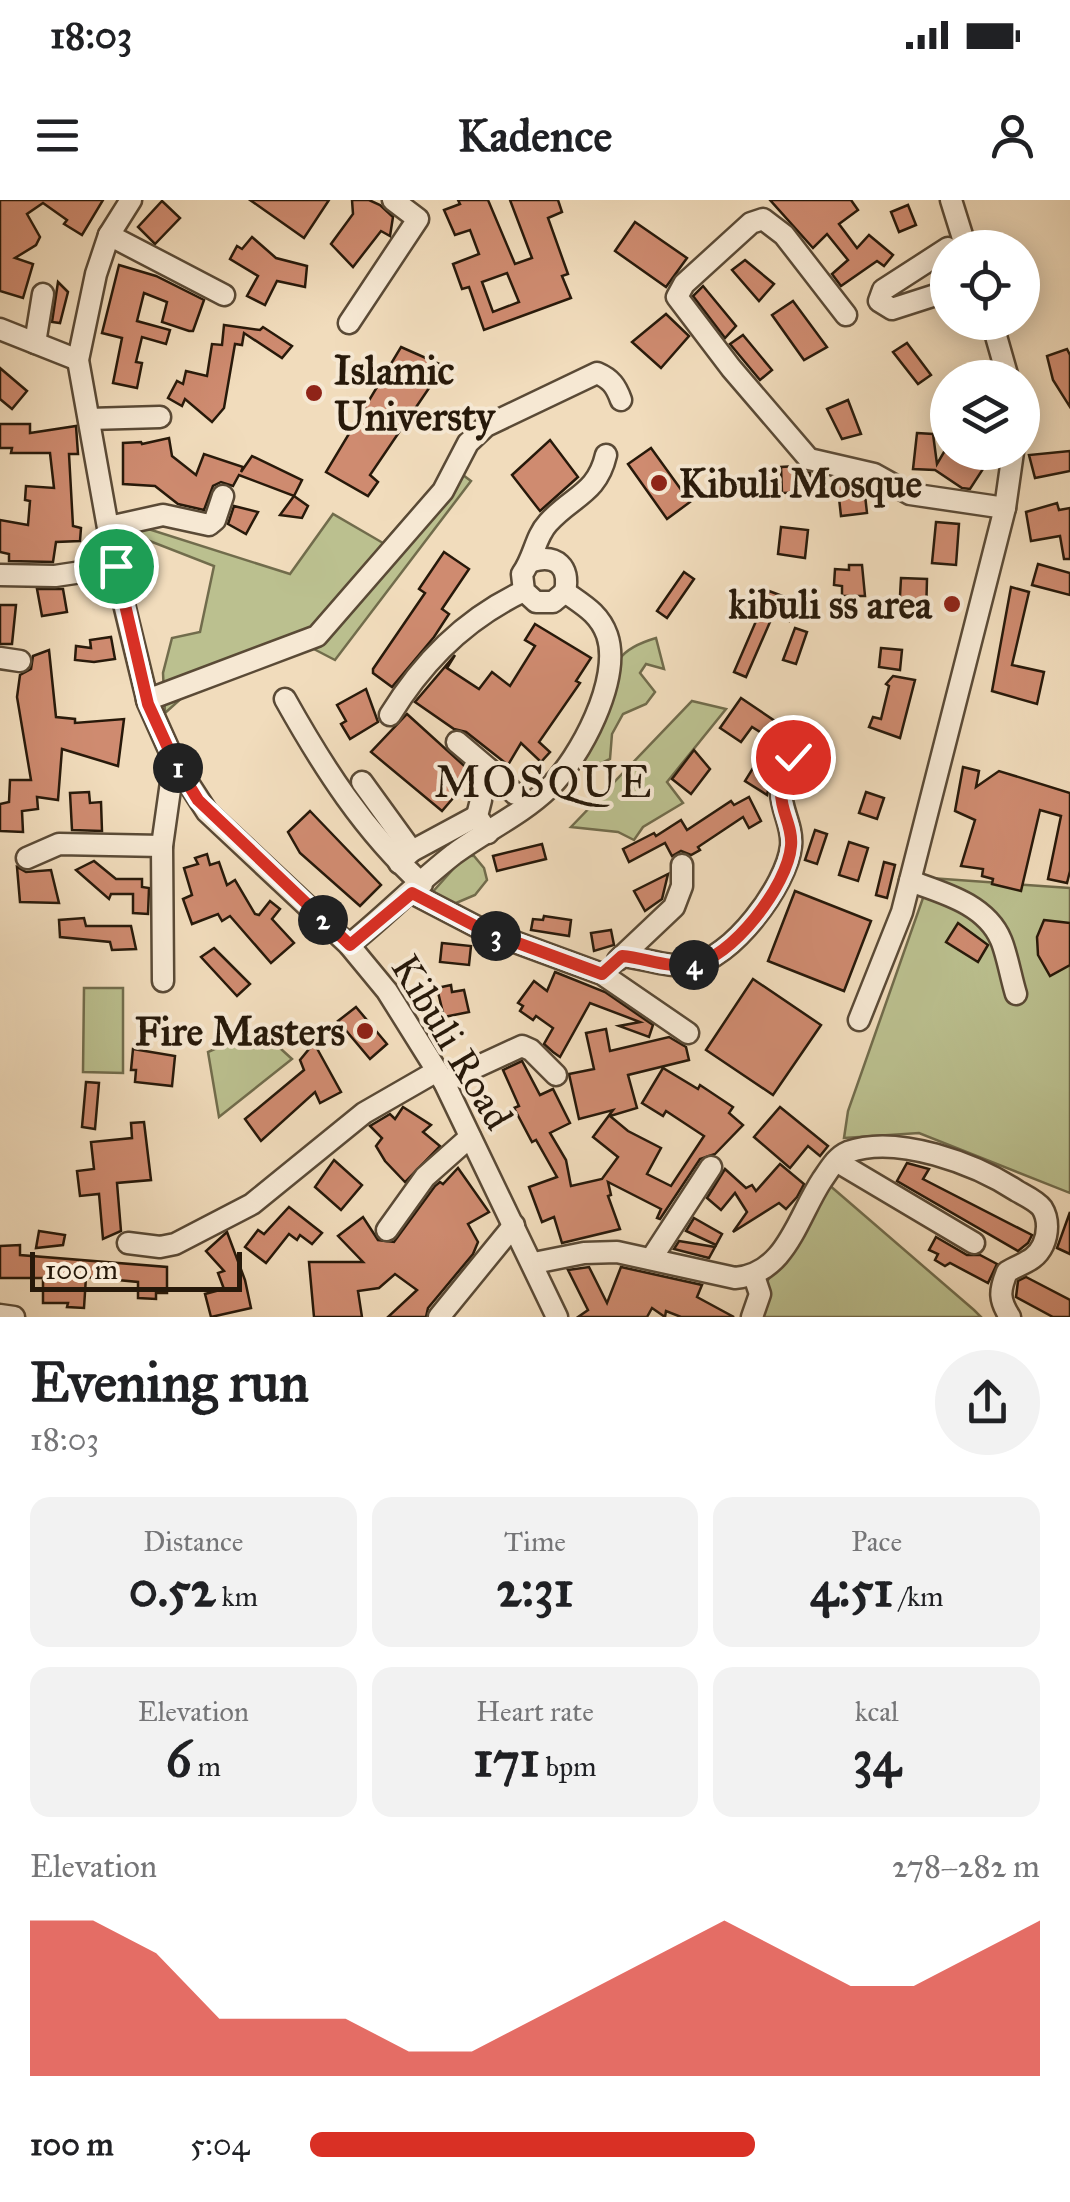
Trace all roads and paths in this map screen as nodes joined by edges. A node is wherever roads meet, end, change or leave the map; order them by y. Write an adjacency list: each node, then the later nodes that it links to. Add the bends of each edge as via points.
1 (132, 200): 5 (street)
2 (393, 200): 11 (street, via 418,219)
3 (952, 200): 4 (street)
4 (952, 230)
5 (109, 235): 8 (street); 14 (street)
6 (930, 261): 9 (street, via 883,290 879,302 892,309)
7 (43, 294): 13 (street)
8 (224, 296)
9 (930, 296)
10 (846, 315): 21 (street, via 784,235 763,219 684,284 677,298 809,459 874,474 920,496)
11 (350, 322)
12 (0, 328): 13 (street)
13 (35, 343): 14 (street)
14 (78, 360): 17 (street, Kibuli Road)
15 (621, 400): 28 (street, via 608,377 597,373 486,426 468,442 443,490 317,636)
16 (160, 417): 17 (street)
17 (89, 419): 22 (street, Kibuli Road)
18 (606, 456): 23 (street, via 594,486 548,522)
19 (1011, 470): 21 (street)
20 (223, 496): 22 (street, via 209,525 163,515)
21 (1005, 508): 42 (street)
22 (108, 527): 24 (street, Kibuli Road)
23 (532, 560): 26 (street, via 522,574); 27 (street, via 561,563 568,577)
24 (116, 566): 25 (street, via 55,576); 28 (street, Kibuli Road)
25 (0, 575)
26 (524, 590): 27 (street, via 536,602 552,602); 30 (street, via 466,625 434,654)
27 (565, 592): 37 (street, via 593,611 610,650 591,731 550,788)
28 (148, 700): 33 (street, Kibuli Road)
29 (285, 700): 39 (street, via 330,777)
30 (390, 715)
31 (457, 742): 34 (street)
32 (793, 757): 45 (street, via 780,794 792,847 758,917 698,964)
33 (174, 761): 38 (street); 44 (street, Kibuli Road, via 207,812)
34 (490, 770): 36 (street); 37 (street, via 479,783)
35 (362, 782): 39 (street)
36 (515, 794)
37 (482, 824): 39 (street); 43 (street)
38 (162, 846): 40 (street, via 59,844); 47 (street)
39 (406, 857): 43 (street)
40 (27, 858)
41 (682, 865): 45 (street, via 674,906)
42 (910, 881): 48 (street, via 959,898 983,915 1002,940); 49 (street)
43 (417, 889): 44 (street); 46 (street, via 485,931)
44 (350, 945): 52 (street, Kibuli Road)
45 (622, 956): 46 (street)
46 (602, 974): 50 (street)
47 (162, 981)
48 (1016, 994)
49 (859, 1020)
50 (688, 1033)
51 (556, 1075): 52 (street, via 522,1046)
52 (441, 1077): 53 (street, Kibuli Road); 58 (street, via 364,1113 252,1204 175,1244)
53 (470, 1138): 56 (street, Kibuli Road); 57 (street, via 425,1177)
54 (836, 1161): 59 (street); 62 (street, via 780,1255); 68 (street, via 859,1150 920,1149 996,1177 1042,1206 1048,1223 1043,1244 1031,1262 1007,1272 1000,1290)
55 (711, 1167): 60 (street)
56 (514, 1225): 61 (street, Kibuli Road); 65 (street)
57 (387, 1230)
58 (128, 1242)
59 (974, 1242)
60 (651, 1259): 61 (street, via 598,1252); 62 (street, via 735,1278)
61 (534, 1263): 66 (street, Kibuli Road)
62 (754, 1276): 67 (street, via 760,1294)
63 (0, 1315): 64 (street)
64 (14, 1317)
65 (438, 1317)
66 (557, 1317)
67 (752, 1317)
68 (1010, 1317)

